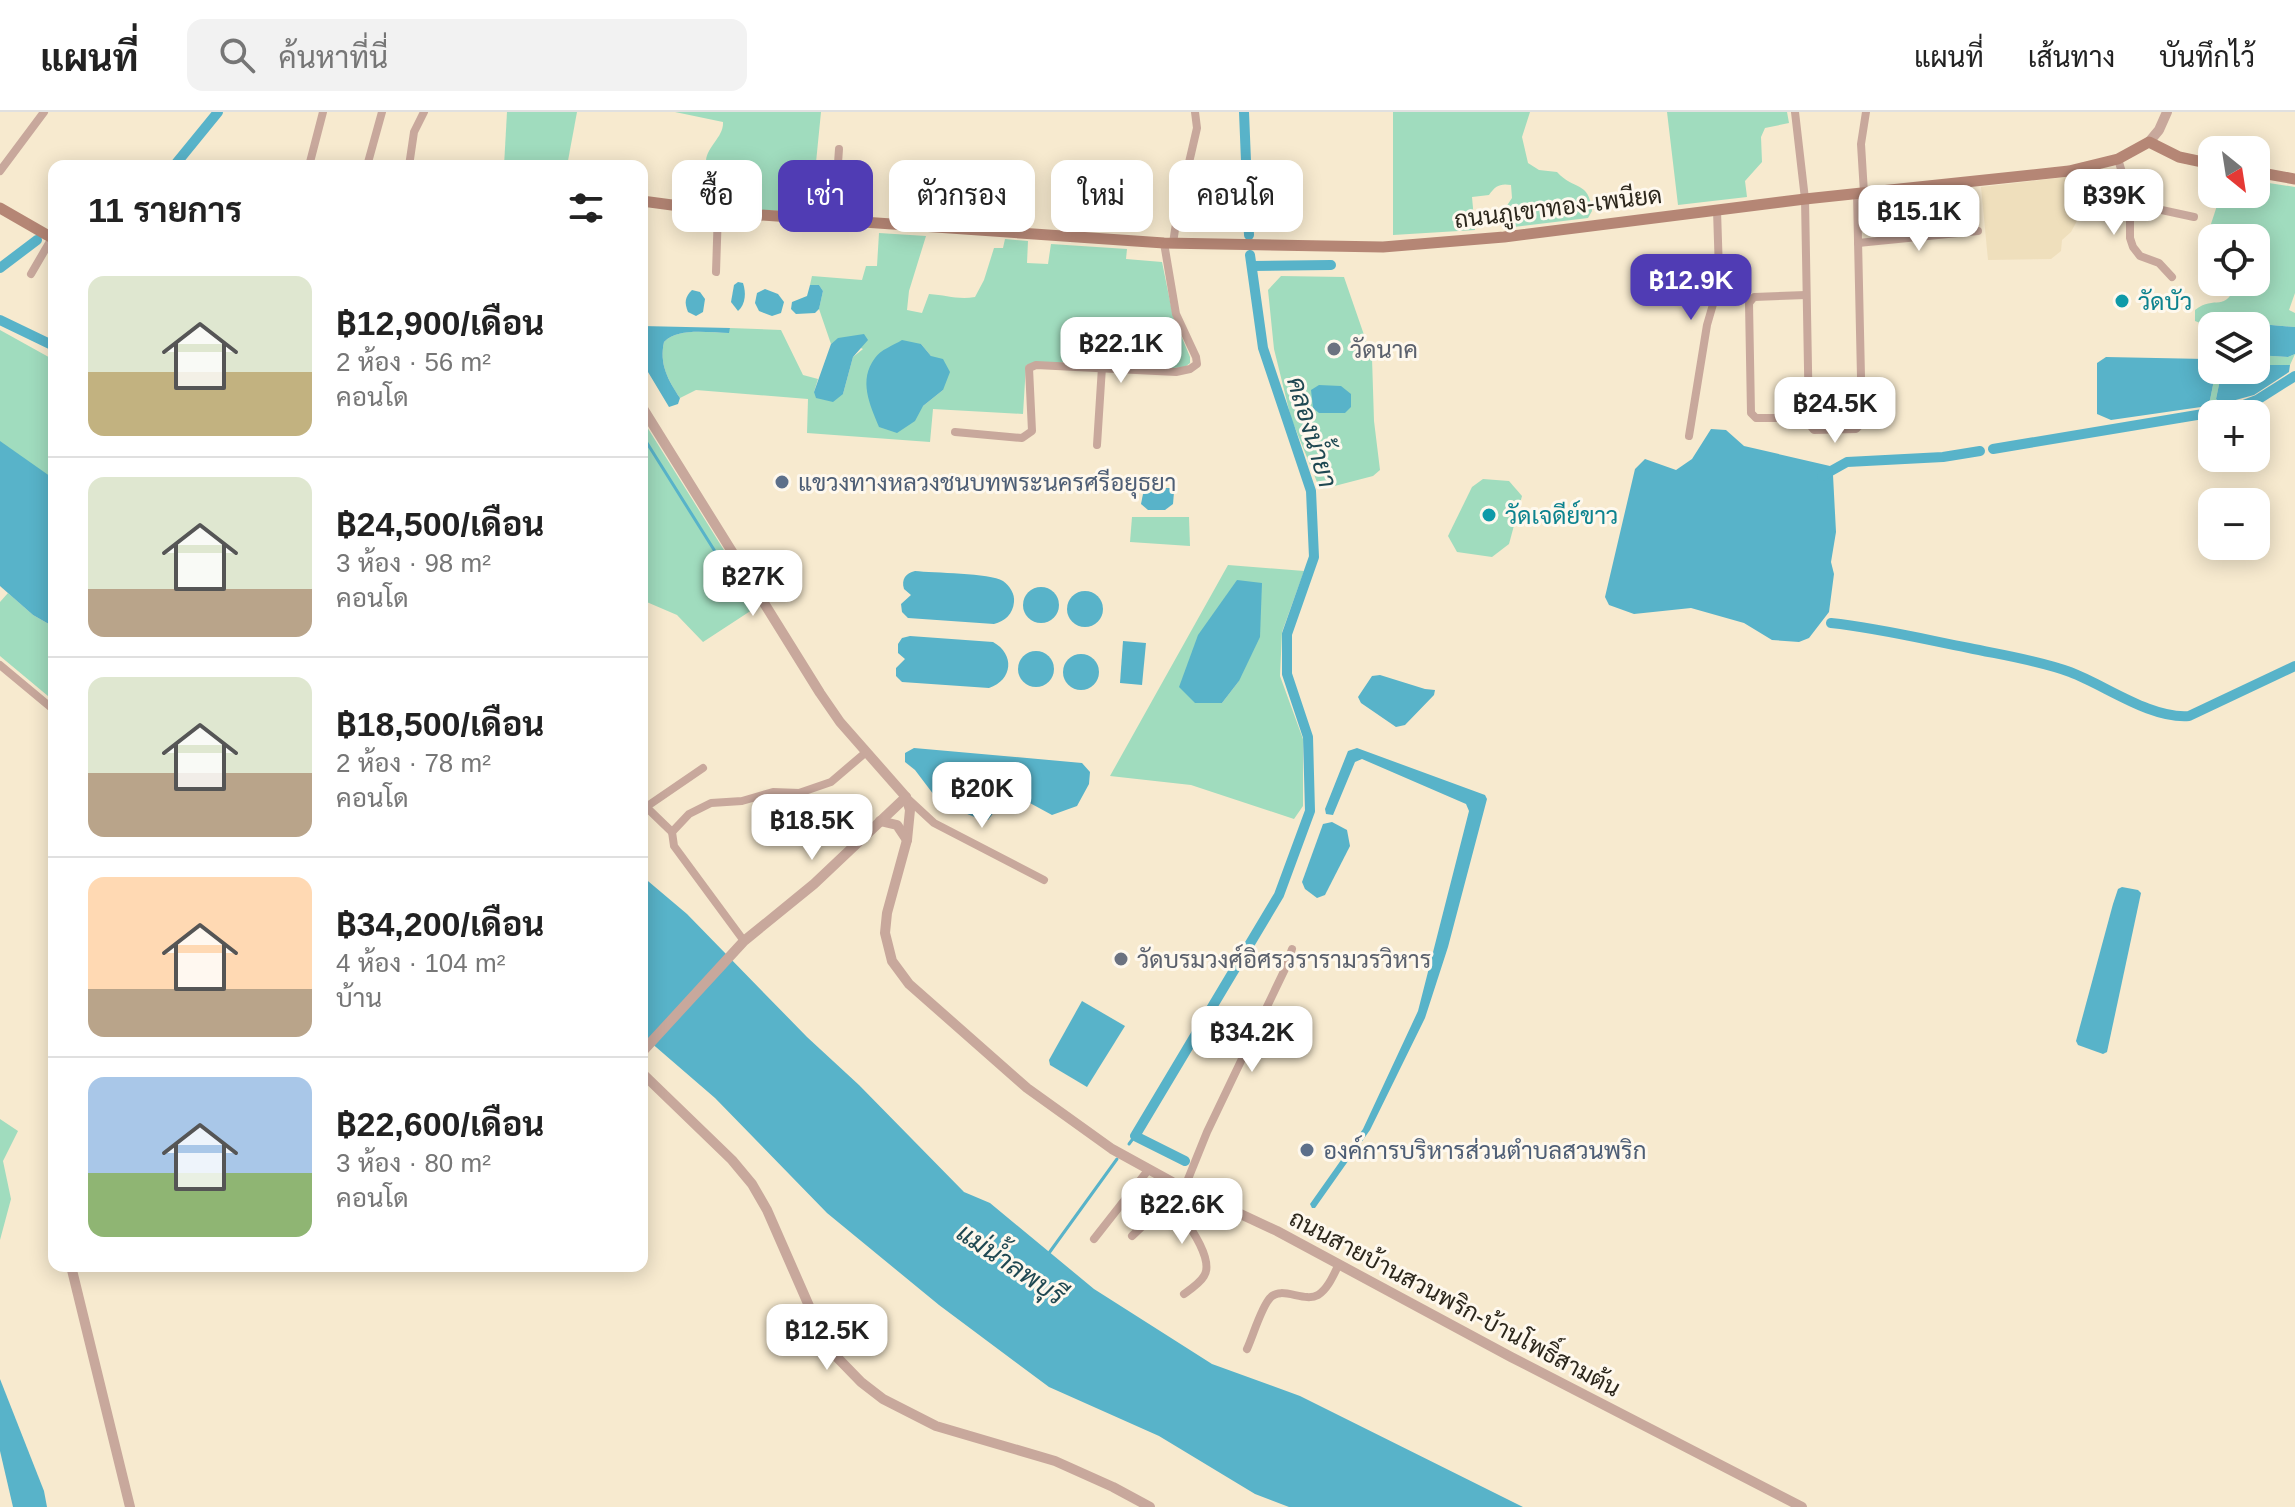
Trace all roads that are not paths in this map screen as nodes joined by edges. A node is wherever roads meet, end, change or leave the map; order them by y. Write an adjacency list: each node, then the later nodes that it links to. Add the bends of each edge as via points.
1 (44, 112): 17 (street)
2 (323, 112): 12 (street)
3 (382, 112): 13 (street)
4 (424, 112): 14 (street)
5 (1195, 112): 33 (street, via 1197,128)
6 (1795, 112): 21 (street)
7 (1866, 112): 20 (street)
8 (2167, 112): 9 (street)
9 (2149, 142): 11 (main road, ถนนภูเขาทอง-เพนียด); 16 (main road)
10 (839, 149): 15 (street)
11 (2118, 159): 20 (main road, ถนนภูเขาทอง-เพนียด, via 2069,171); 26 (street)
12 (311, 160)
13 (369, 160)
14 (410, 160)
15 (838, 160)
16 (2198, 161)
17 (0, 171)
18 (2270, 175): 19 (main road)
19 (2295, 179)
20 (1860, 193): 21 (main road, ถนนภูเขาทอง-เพนียด); 34 (street)
21 (1805, 199): 25 (main road, ถนนภูเขาทอง-เพนียด); 38 (street)
22 (648, 202): 23 (main road, ถนนภูเขาทอง-เพนียด)
23 (672, 205)
24 (0, 208): 31 (main road)
25 (1717, 210): 33 (main road, ถนนภูเขาทอง-เพนียด, via 1421,245); 43 (street, via 1718,283)
26 (2130, 210): 27 (street); 37 (street, via 2133,247)
27 (2194, 217)
28 (873, 223): 33 (main road, ถนนภูเขาทอง-เพนียด)
29 (1978, 231): 34 (street)
30 (717, 232): 35 (street)
31 (48, 236)
32 (48, 241): 36 (street)
33 (1168, 243): 39 (street, via 1176,314 1197,364 1176,372)
34 (1858, 243): 41 (street, via 1862,423 1856,429 1814,430)
35 (716, 272)
36 (31, 274)
37 (2172, 277)
38 (1806, 295): 41 (street); 41 (street, via 1754,297 1749,303 1751,413 1756,418)
39 (1102, 367): 42 (street, via 1029,368 1032,431 1027,436); 44 (street)
40 (648, 417): 47 (street, via 820,693)
41 (1809, 418)
42 (955, 432)
43 (1689, 436)
44 (1097, 445)
45 (0, 665): 46 (street)
46 (48, 705)
47 (865, 753): 49 (street); 53 (street, via 831,782 799,793 711,803 689,814)
48 (703, 768): 50 (street)
49 (906, 797): 52 (street); 54 (street, ถนนสายบ้านสวนพริก-บ้านโพธิ์สามต้น); 55 (street, via 934,823)
50 (648, 803)
51 (648, 810): 53 (street)
52 (880, 821): 54 (street, via 897,825); 56 (street)
53 (672, 832): 56 (street, via 674,846)
54 (907, 840): 60 (street, ถนนสายบ้านสวนพริก-บ้านโพธิ์สามต้น, via 887,913 885,933 892,961 909,984 1027,1088)
55 (1044, 880)
56 (742, 944): 58 (street)
57 (1292, 949): 62 (street)
58 (648, 1046)
59 (648, 1079): 71 (street, via 752,1184 827,1347 861,1382 936,1426 1055,1461)
60 (1149, 1169): 61 (street, ถนนสายบ้านสวนพริก-บ้านโพธิ์สามต้น); 65 (street)
61 (1172, 1182): 62 (street, ถนนสายบ้านสวนพริก-บ้านโพธิ์สามต้น); 63 (street)
62 (1184, 1189): 66 (street, ถนนสายบ้านสวนพริก-บ้านโพธิ์สามต้น)
63 (1171, 1199): 64 (street); 68 (street, via 1206,1258 1204,1277)
64 (1132, 1236)
65 (1094, 1239)
66 (1339, 1264): 69 (street, via 1318,1295 1280,1293 1270,1298); 72 (street, ถนนสายบ้านสวนพริก-บ้านโพธิ์สามต้น)
67 (72, 1272): 70 (street)
68 (1184, 1294)
69 (1247, 1349)
70 (130, 1507)
71 (1150, 1507)
72 (1802, 1507)

